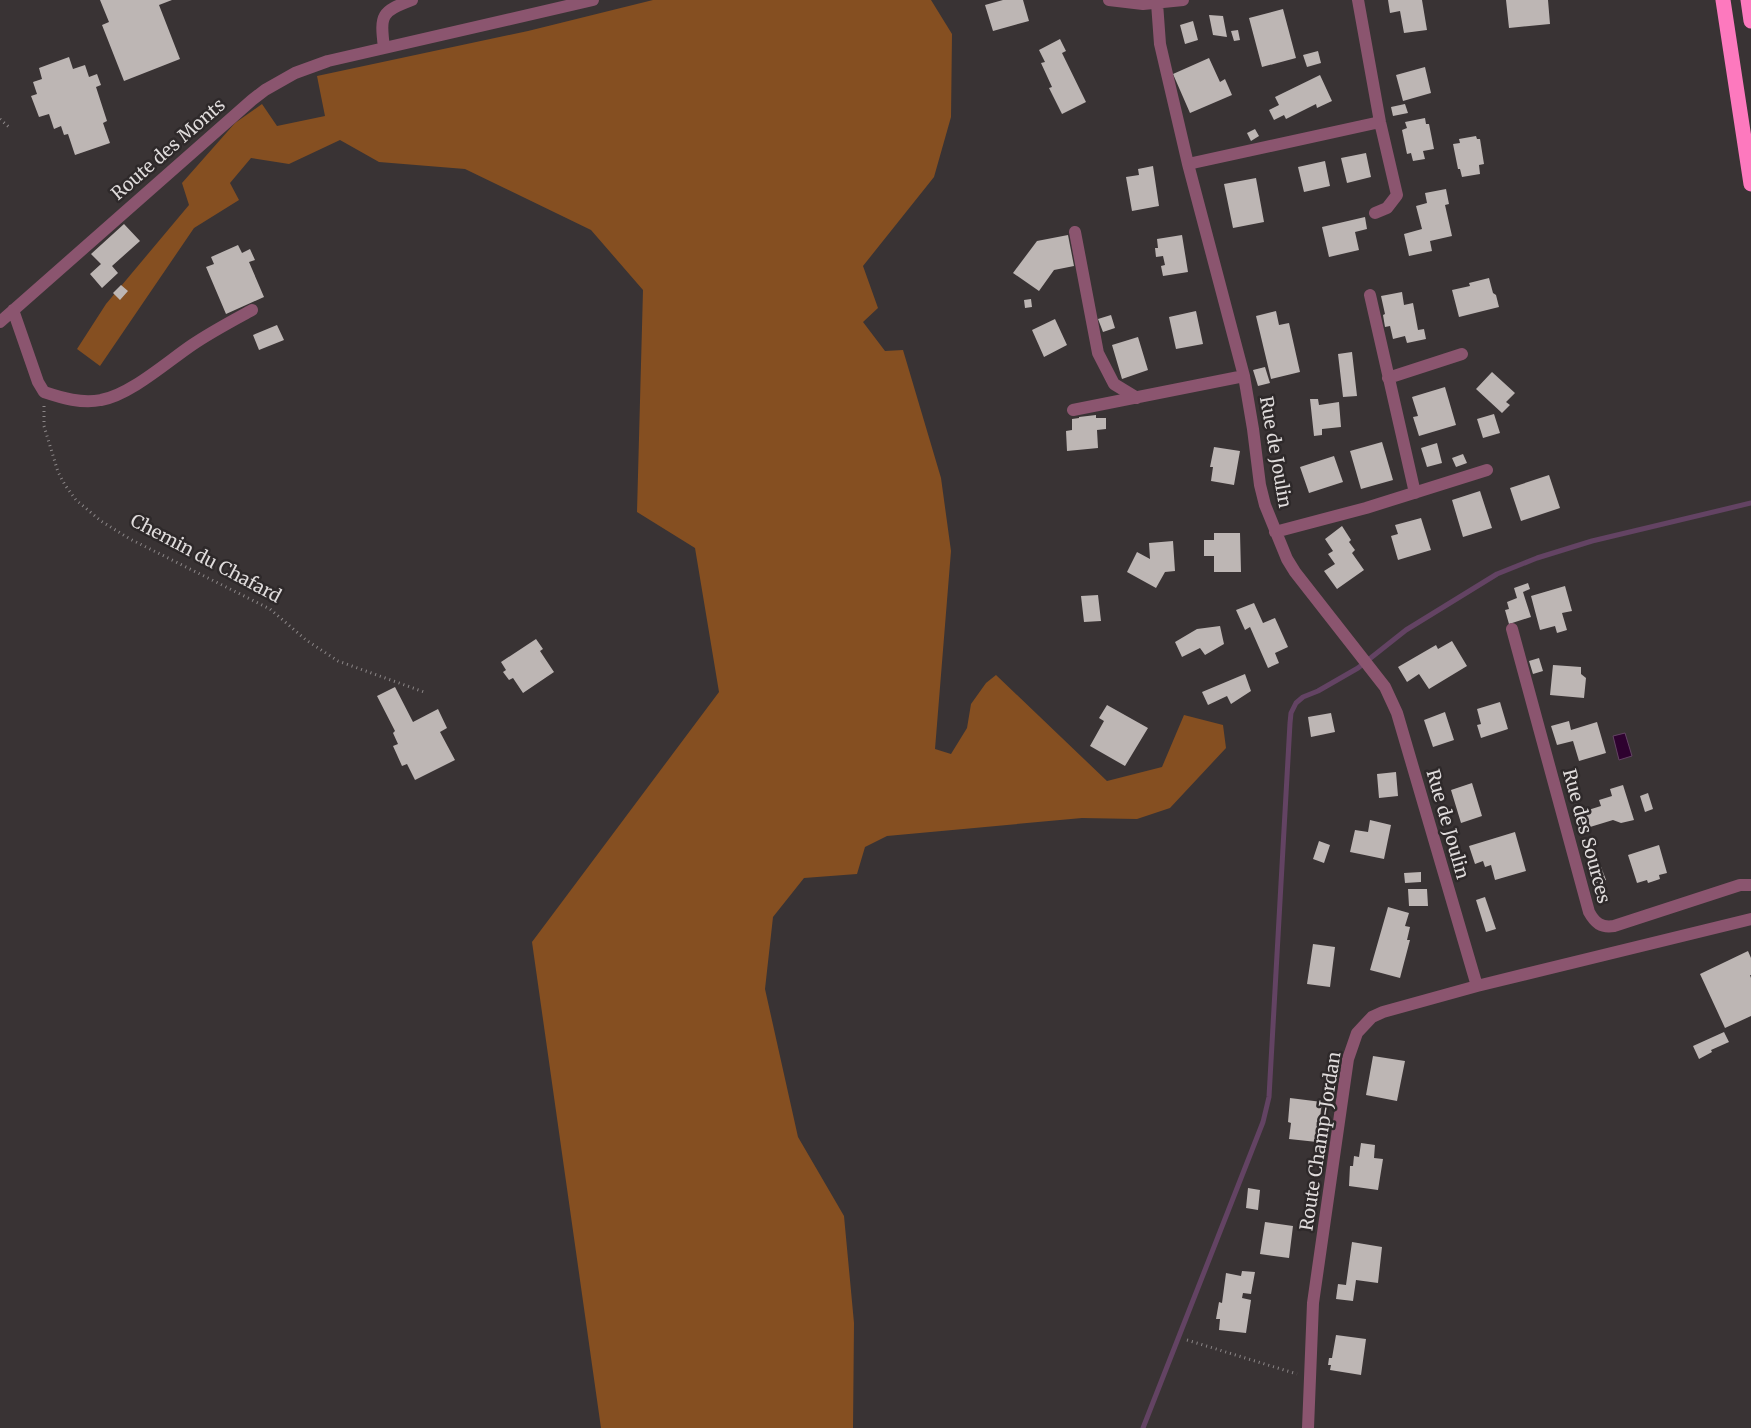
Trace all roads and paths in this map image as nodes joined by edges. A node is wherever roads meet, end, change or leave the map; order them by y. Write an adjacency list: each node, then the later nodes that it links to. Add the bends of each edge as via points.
1 (412, 0): 10 (street, via 394,7 384,16)
2 (593, 0): 10 (street, Route des Monts)
3 (1114, 0): 8 (street)
4 (1183, 0): 8 (street)
5 (1358, 0): 12 (street)
6 (1723, 0): 15 (highway)
7 (1748, 0): 9 (highway)
8 (1157, 3): 14 (street, Rue de Joulin, via 1160,44)
9 (1751, 21)
10 (384, 48): 19 (street, Route des Monts, via 311,66 265,90)
11 (0, 120): 13 (path)
12 (1380, 122): 14 (street); 16 (street, via 1397,195 1386,208)
13 (12, 129)
14 (1188, 164): 23 (street, Rue de Joulin)
15 (1751, 184)
16 (1375, 213)
17 (1074, 232): 26 (street, via 1098,353 1114,384)
18 (1370, 294): 24 (street)
19 (13, 310): 21 (street, Route des Monts); 25 (street)
20 (252, 310): 25 (street, via 109,399 88,401)
21 (0, 322)
22 (1462, 354): 24 (street)
23 (1244, 376): 26 (street); 30 (street, Rue de Joulin, via 1260,485)
24 (1388, 378): 29 (street)
25 (44, 392): 32 (path, Chemin du Chafard, via 44,426 58,472 76,500 101,521 270,609 306,640 338,661)
26 (1137, 398): 27 (street)
27 (1073, 410)
28 (1487, 470): 29 (street)
29 (1415, 493): 30 (street)
30 (1275, 532): 35 (street, Rue de Joulin, via 1296,572 1385,687 1397,713)
31 (1512, 628): 33 (street, Rue des Sources, via 1589,912 1595,922 1603,927 1614,926 1740,885)
32 (424, 692)
33 (1751, 885)
34 (1751, 919): 35 (street, Route Champ-Jordan)
35 (1477, 986): 37 (street, Route Champ-Jordan, via 1383,1012 1372,1017 1357,1033 1348,1059 1313,1303)
36 (1187, 1340): 37 (path)
37 (1310, 1378): 38 (street, Route Champ-Jordan)
38 (1308, 1428)

